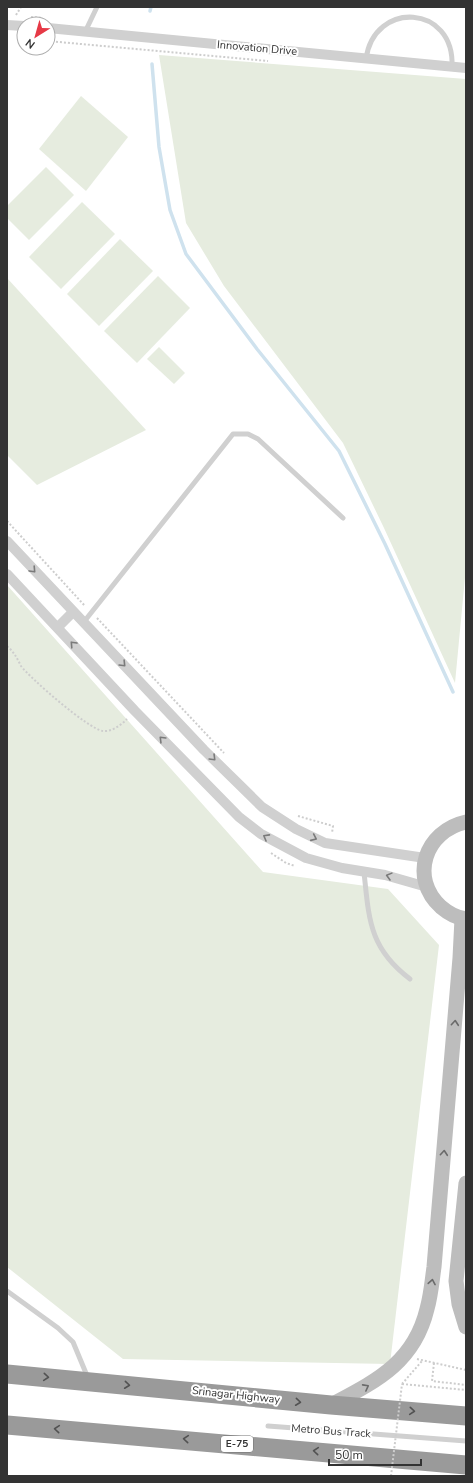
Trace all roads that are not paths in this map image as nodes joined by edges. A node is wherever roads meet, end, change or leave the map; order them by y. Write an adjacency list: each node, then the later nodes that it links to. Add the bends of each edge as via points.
1 (97, 7): 3 (lane)
2 (56, 29): 3 (street, Innovation Drive)
3 (85, 32): 4 (street, Innovation Drive)
4 (366, 59): 5 (street, Innovation Drive); 5 (lane, via 370,42 378,28 391,19 406,15 422,17 436,24 446,37 452,52)
5 (452, 67): 6 (street, Innovation Drive)
6 (466, 68)
7 (343, 518): 11 (lane, via 258,439 241,432 233,434)
8 (7, 541): 10 (street, one-way to 10)
9 (7, 574): 12 (street)
10 (73, 612): 11 (street); 12 (street)
11 (83, 623): 14 (street, one-way to 14, via 204,750 262,806 296,829 331,844)
12 (58, 627): 15 (street, one-way to 12, via 306,858 261,834 239,817 135,711)
13 (466, 822): 14 (main road, via 446,829 437,837)
14 (425, 858): 16 (main road, via 424,873)
15 (364, 872): 16 (street, one-way to 15); 18 (lane, via 367,906 374,937 396,969)
16 (427, 887): 17 (main road, via 435,902 447,912)
17 (464, 919): 24 (main road, one-way to 17, via 376,1381 404,1356 422,1327 427,1309 434,1267)
18 (410, 979)
19 (466, 1183): 21 (main road, via 456,1281)
20 (7, 1291): 23 (lane, via 73,1342)
21 (466, 1327)
22 (7, 1374): 23 (highway, Srinagar Highway, one-way to 23)
23 (88, 1381): 24 (highway, Srinagar Highway, one-way to 24)
24 (331, 1405): 25 (highway, Srinagar Highway, one-way to 25)
25 (466, 1416)
26 (7, 1425): 29 (highway, E-75, one-way to 26)
27 (268, 1426): 28 (lane, Metro Bus Track)
28 (466, 1440)
29 (466, 1465)

